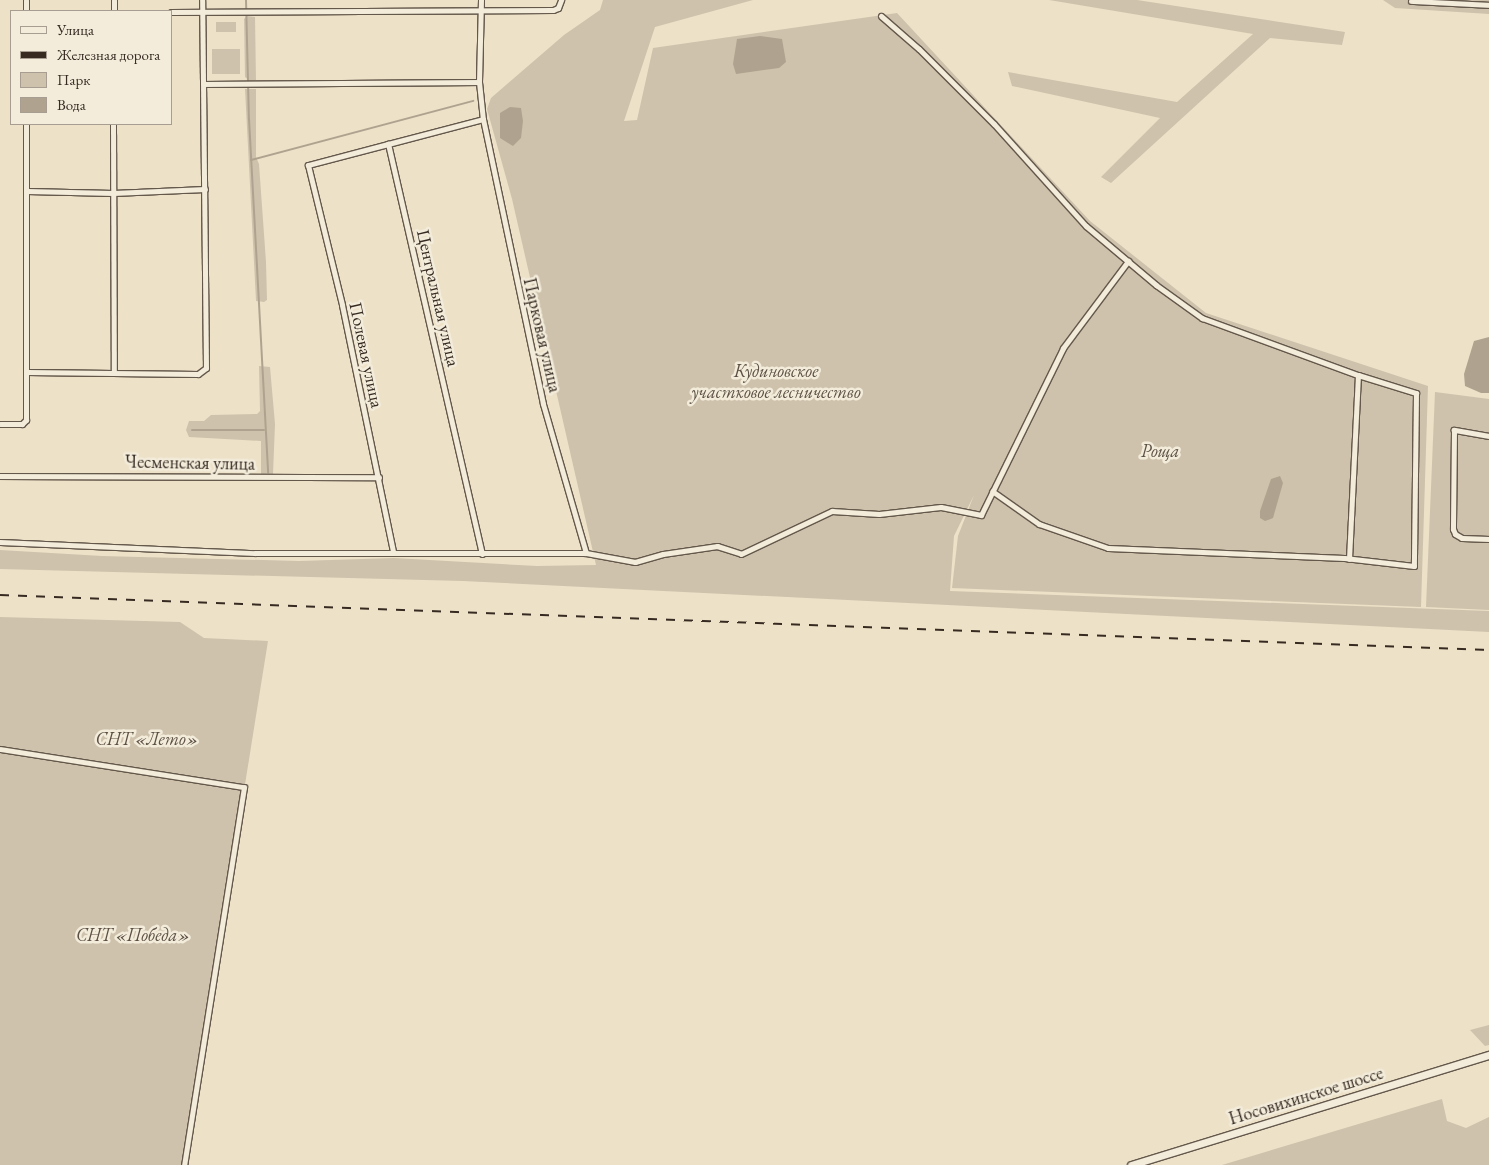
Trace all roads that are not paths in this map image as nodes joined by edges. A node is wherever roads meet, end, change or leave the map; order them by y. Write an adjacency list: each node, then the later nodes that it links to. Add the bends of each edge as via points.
1 (202, 0): 7 (street)
2 (481, 0): 6 (street, Парковая улица)
3 (560, 0): 6 (street, via 558,8 553,10)
4 (1411, 1): 5 (street)
5 (1489, 6)
6 (481, 10): 7 (street); 10 (street, Парковая улица)
7 (202, 11): 8 (street); 11 (street)
8 (172, 12)
9 (881, 16): 19 (street, via 994,124 1086,226)
10 (479, 82): 11 (street); 12 (street, Парковая улица)
11 (205, 84): 16 (street)
12 (483, 119): 15 (street); 32 (street, Парковая улица, via 543,404)
13 (26, 125): 17 (street)
14 (113, 125): 18 (street)
15 (388, 144): 26 (street, Полевая улица, via 308,165); 31 (street, Центральная улица)
16 (205, 190): 18 (street); 21 (street, via 206,368 198,374)
17 (27, 191): 18 (street); 20 (street)
18 (113, 193): 21 (street)
19 (1128, 261): 22 (street, via 1202,318); 27 (street, via 1063,348)
20 (27, 372): 21 (street); 23 (street, via 25,424)
21 (114, 372)
22 (1358, 376): 33 (street); 33 (street, via 1416,393 1414,566)
23 (0, 424)
24 (1489, 436): 28 (street, via 1454,430 1453,528 1455,534 1462,538)
25 (0, 476): 26 (street, Чесменская улица)
26 (379, 477): 30 (street, Полевая улица)
27 (992, 491): 32 (street, via 981,515 941,507 878,514 832,511 741,554 717,546 635,562); 33 (street, via 1039,524 1108,548)
28 (1489, 539)
29 (0, 542): 30 (street, via 255,553)
30 (393, 552): 31 (street)
31 (482, 554): 32 (street)
32 (586, 554)
33 (1349, 559)
34 (0, 750): 36 (street, via 244,786)
35 (1489, 1055): 37 (main road, Носовихинское шоссе)
36 (184, 1165)
37 (1131, 1165)

